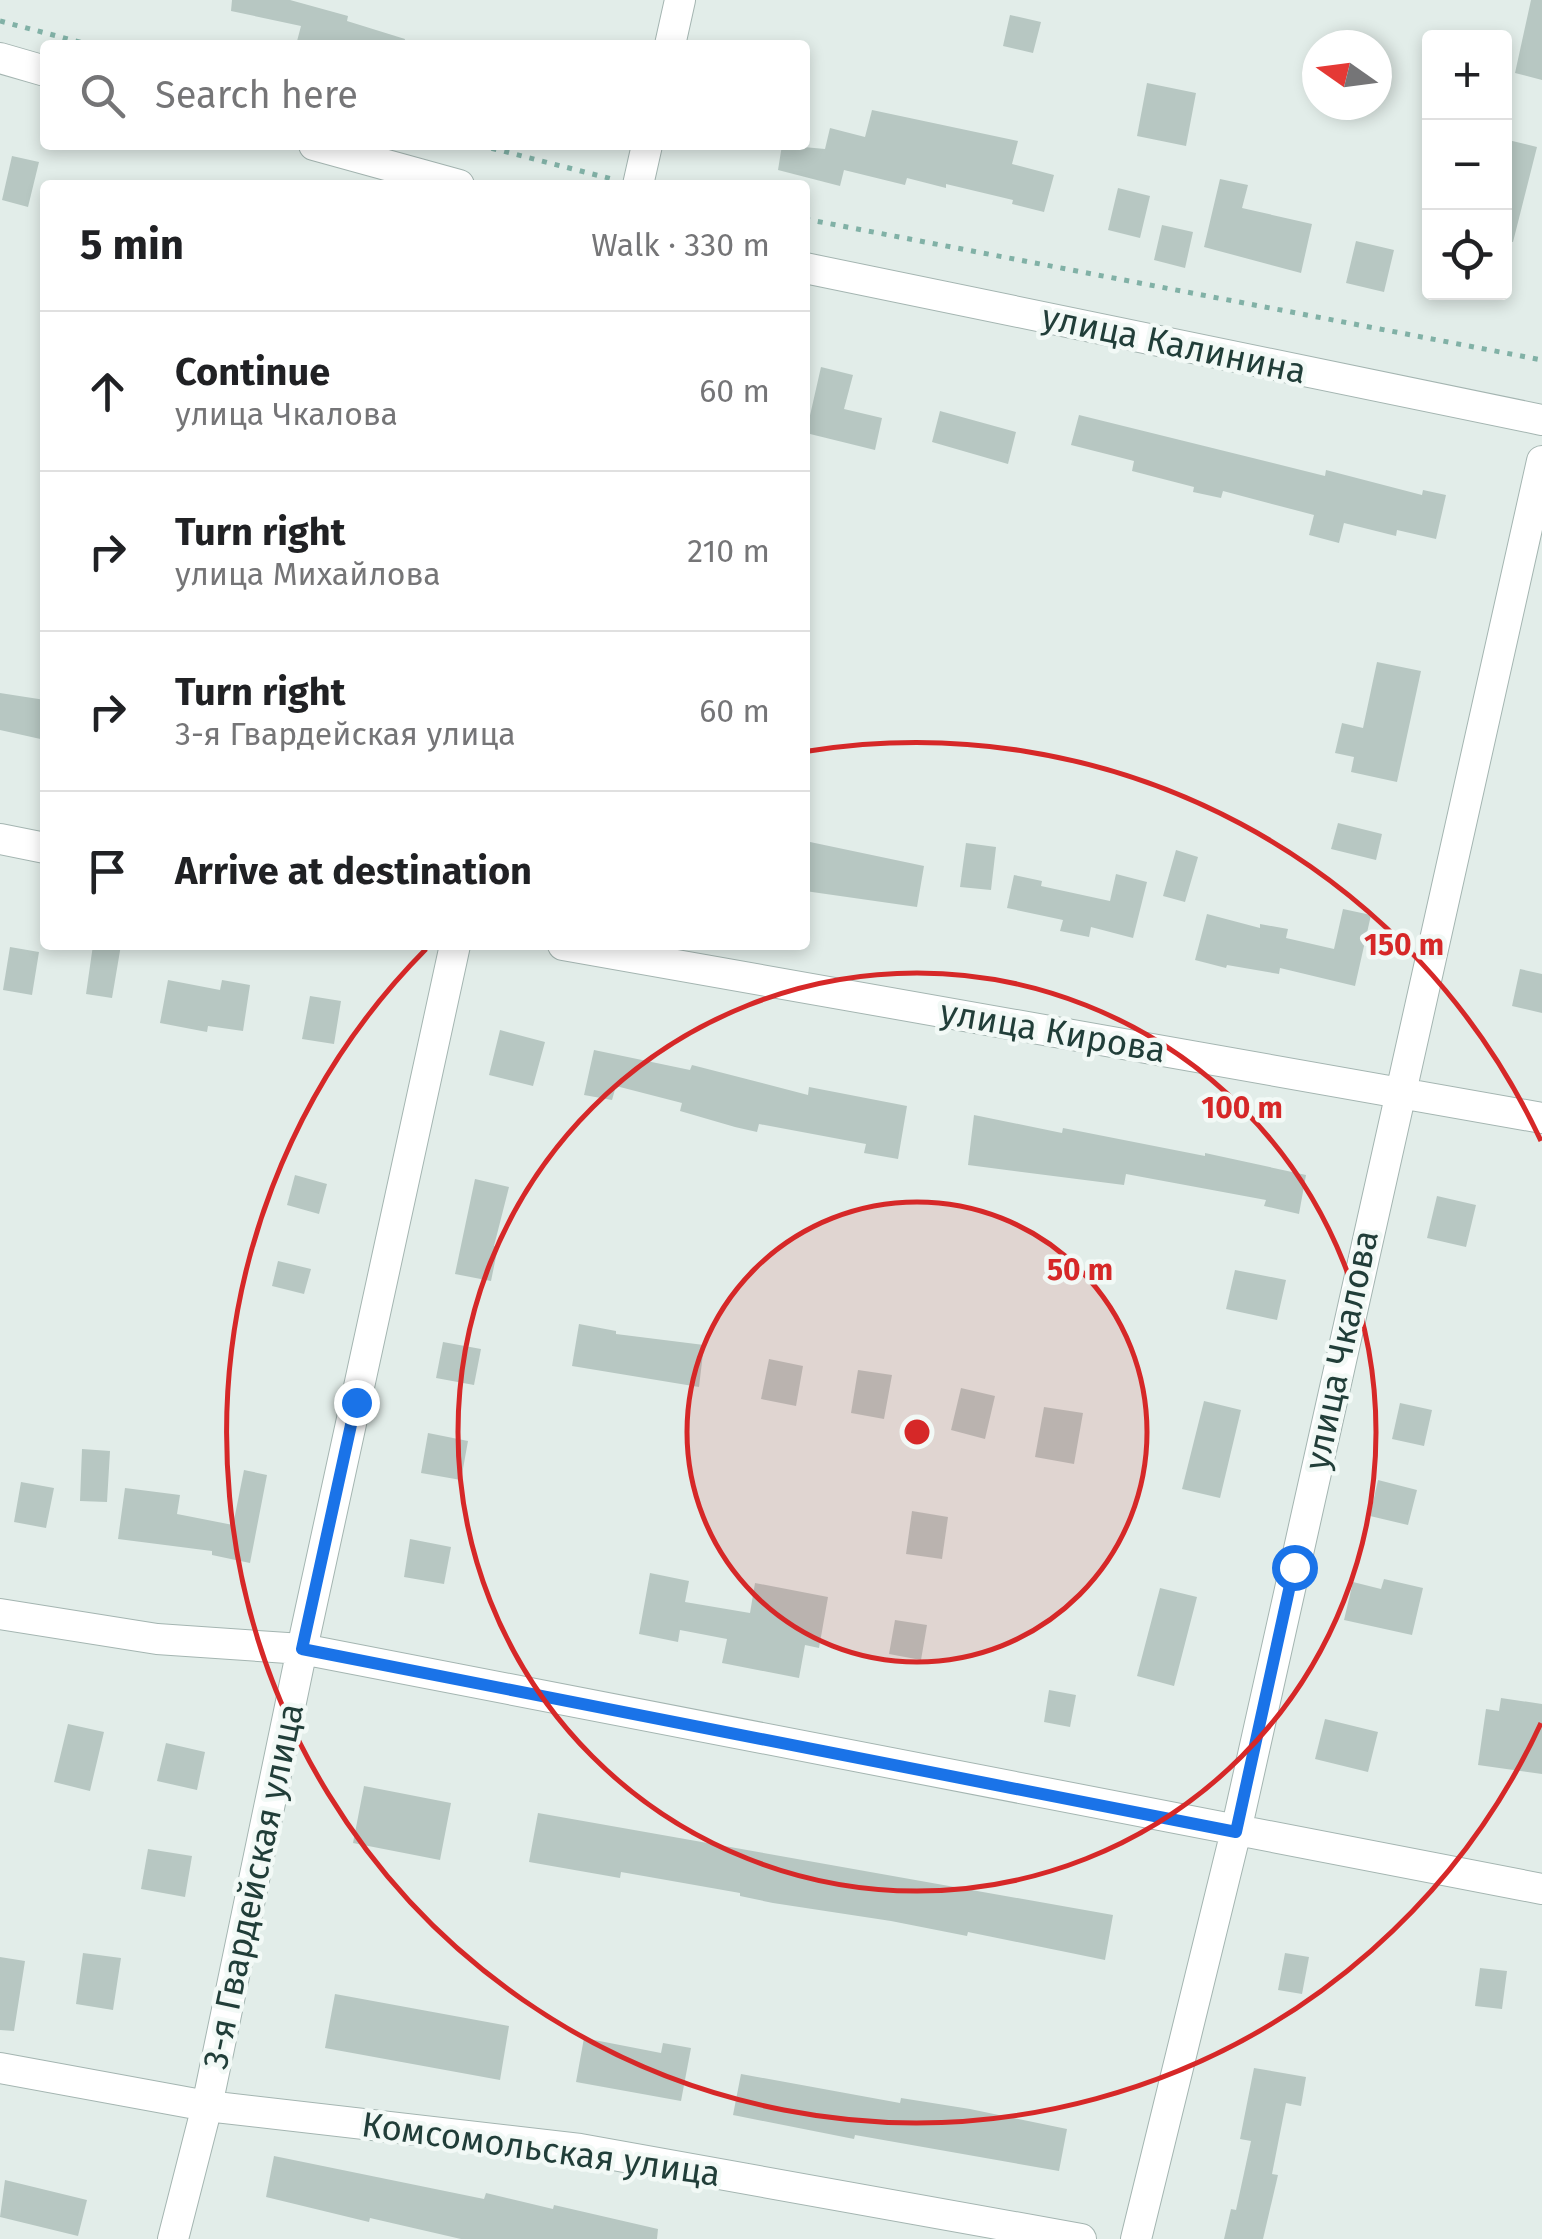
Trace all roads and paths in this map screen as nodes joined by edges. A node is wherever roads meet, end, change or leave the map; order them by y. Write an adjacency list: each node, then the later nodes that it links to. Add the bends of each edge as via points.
1 (680, 0): 4 (street)
2 (0, 22): 3 (path)
3 (71, 40)
4 (671, 40)
5 (0, 58): 6 (street)
6 (40, 69)
7 (332, 150): 10 (street)
8 (498, 150): 11 (path)
9 (644, 150): 12 (street)
10 (440, 180)
11 (615, 180)
12 (629, 180)
13 (810, 220): 15 (path, улица Калинина)
14 (810, 269): 16 (street, улица Калинина)
15 (1542, 360)
16 (1542, 420)
17 (1542, 460): 22 (street, улица Чкалова)
18 (0, 839): 19 (street)
19 (40, 847)
20 (454, 950): 25 (street, 3-я Гвардейская улица)
21 (592, 950): 22 (street, улица Кирова)
22 (1399, 1091): 23 (street, улица Кирова); 26 (street, улица Чкалова)
23 (1542, 1118)
24 (0, 1614): 25 (street, via 156,1638)
25 (302, 1649): 26 (street); 29 (street, 3-я Гвардейская улица)
26 (1236, 1832): 27 (street); 32 (street, улица Чкалова)
27 (1542, 1889)
28 (0, 2068): 29 (street, Комсомольская улица)
29 (207, 2106): 30 (street, 3-я Гвардейская улица); 31 (street, Комсомольская улица, via 580,2148)
30 (173, 2239)
31 (1081, 2239)
32 (1136, 2239)

